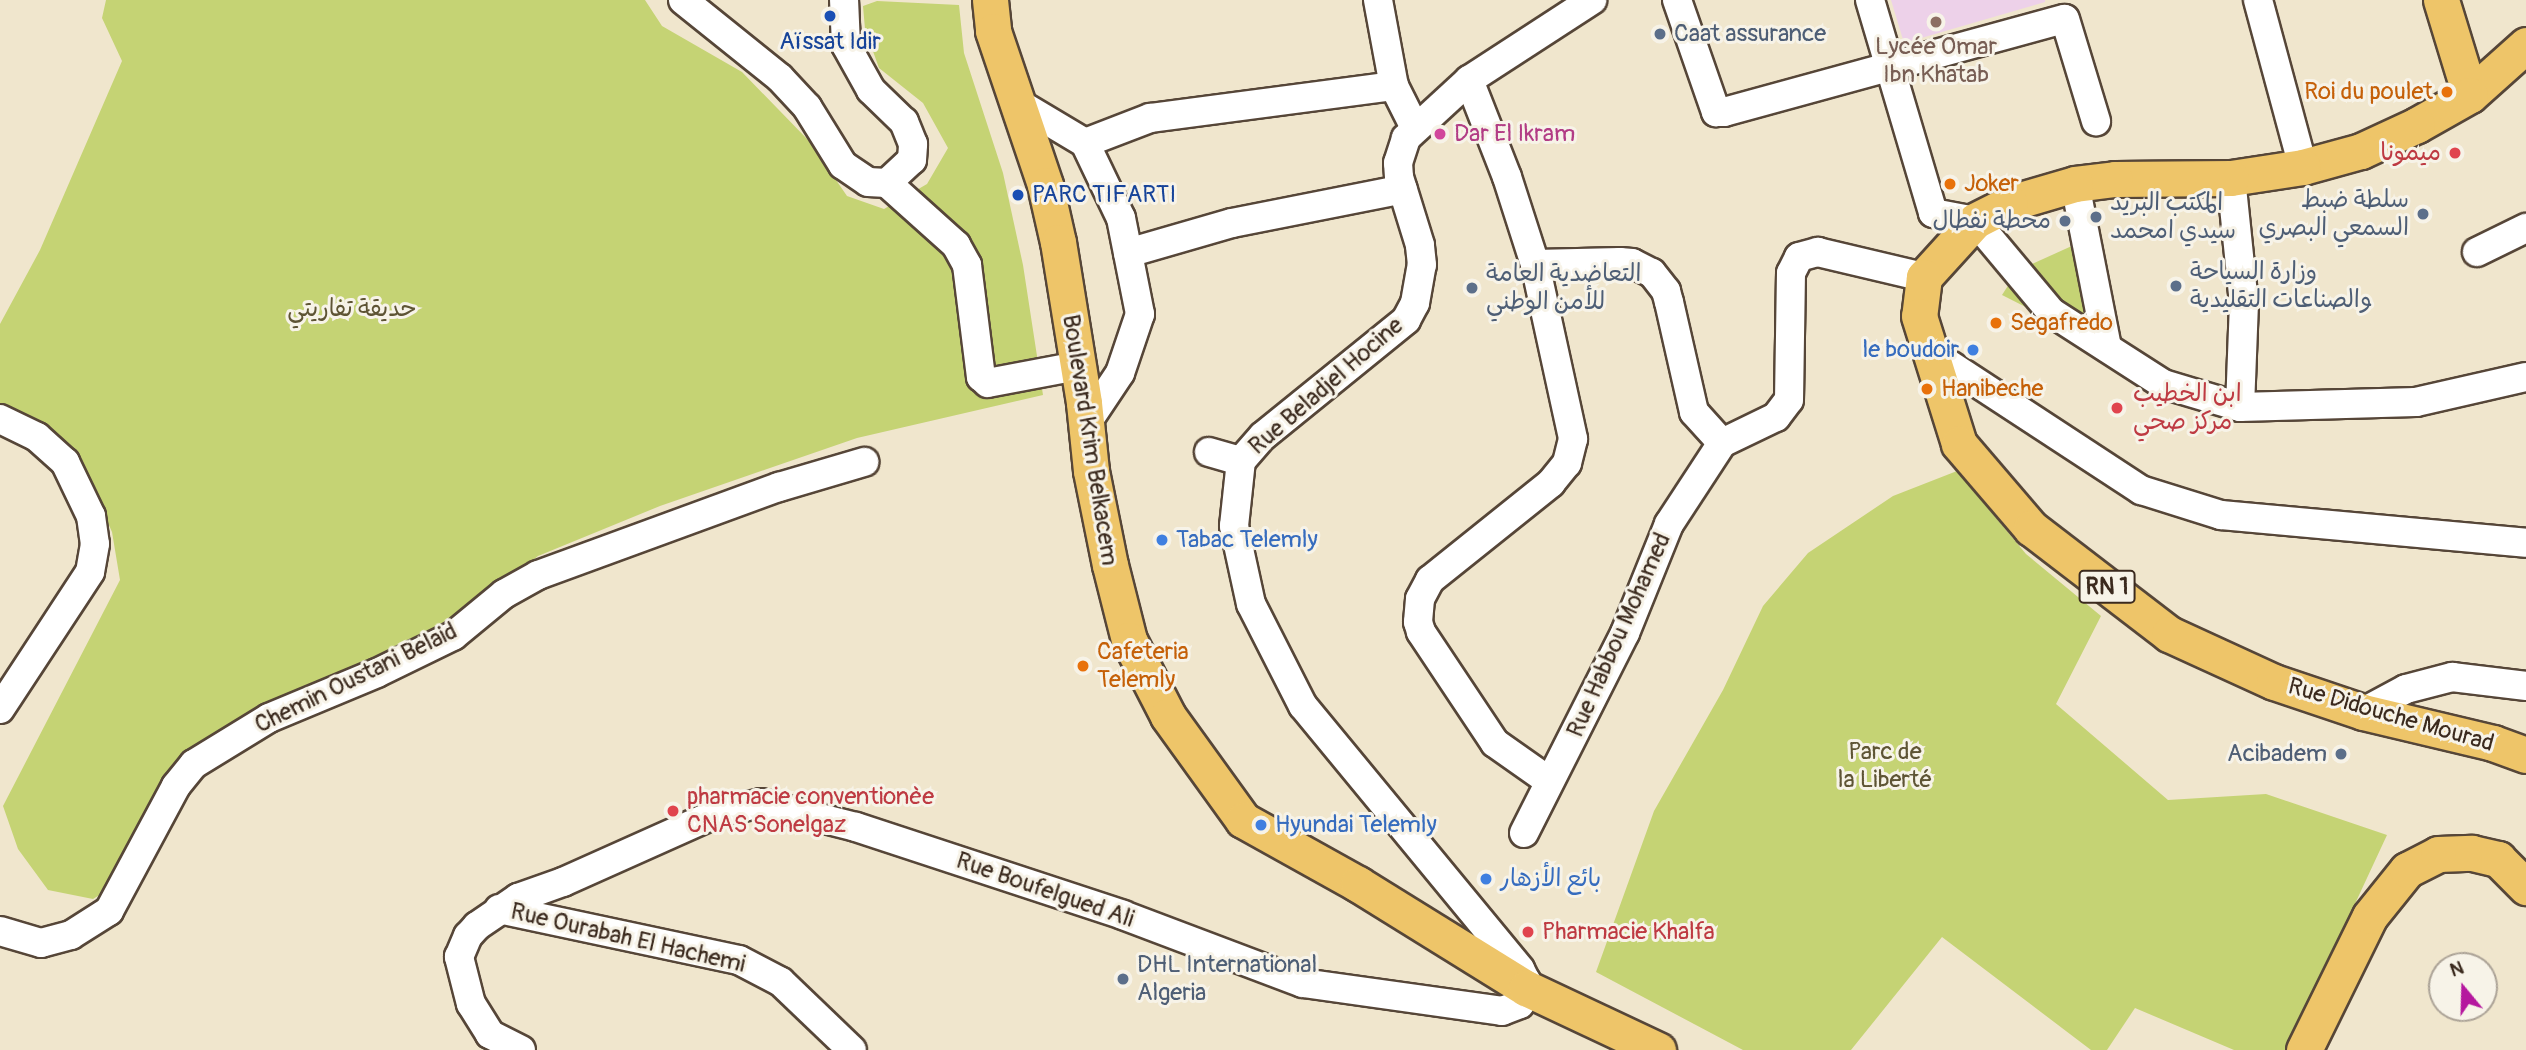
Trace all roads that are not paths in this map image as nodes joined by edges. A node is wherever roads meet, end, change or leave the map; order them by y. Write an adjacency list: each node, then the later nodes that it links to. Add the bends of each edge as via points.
1 (683, 0): 21 (street, via 780,78 807,107 843,165 868,182)
2 (844, 0): 21 (street, via 846,45 871,90 904,122 913,144 912,160)
3 (990, 0): 15 (main road, Boulevard Krim Belkacem, via 993,31)
4 (1378, 0): 13 (street)
5 (1591, 0): 12 (street, Rue Beladjel Hocine)
6 (1677, 0): 11 (street, via 1716,112)
7 (1870, 0): 11 (street)
8 (2258, 0): 19 (street)
9 (2441, 0): 14 (main road)
10 (2526, 45): 14 (main road)
11 (1887, 67): 16 (street, via 2065,19); 24 (street, via 1933,213)
12 (1469, 80): 17 (street, Rue Beladjel Hocine); 28 (street)
13 (1394, 86): 17 (street); 18 (street, via 1150,118)
14 (2470, 95): 19 (main road, via 2361,150)
15 (1017, 103): 18 (street); 32 (main road, Boulevard Krim Belkacem, via 1057,236)
16 (2096, 121)
17 (1415, 128): 23 (street, Rue Beladjel Hocine, via 1406,138 1398,163)
18 (1085, 144): 27 (street, via 1121,218)
19 (2303, 167): 20 (main road)
20 (2231, 178): 22 (main road); 34 (street, via 2244,303)
21 (887, 183): 32 (street, via 956,245 967,265 981,377 988,383)
22 (2076, 184): 24 (main road, via 2021,199); 30 (street)
23 (1403, 190): 27 (street, via 1232,223); 39 (street, Rue Beladjel Hocine, via 1422,264 1421,284 1406,320 1263,436)
24 (1975, 221): 29 (main road); 30 (street, via 2052,312)
25 (2526, 228): 26 (street)
26 (2477, 252)
27 (1128, 253): 36 (street, via 1140,314 1120,373)
28 (1535, 264): 37 (street, via 1620,262 1652,273 1666,291 1693,412); 46 (street, via 1573,426 1572,451 1551,483 1430,580 1418,610 1421,632 1495,743)
29 (1924, 277): 31 (main road, Rue Didouche Mourad / RN 1, via 1920,316); 37 (street, via 1818,252 1799,257 1791,273 1789,400 1776,416)
30 (2107, 347): 34 (street, via 2163,384)
31 (1927, 350): 41 (street, via 2141,490 2221,515); 44 (main road, Rue Didouche Mourad / RN 1, via 1959,444 2031,528 2169,634 2274,682)
32 (1078, 366): 36 (main road, Boulevard Krim Belkacem)
33 (2526, 377): 34 (street, via 2416,402)
34 (2240, 408)
35 (0, 419): 43 (street, via 37,437 65,462 91,516 95,544 90,572)
36 (1086, 424): 51 (main road, Boulevard Krim Belkacem, via 1099,511 1129,640 1168,716 1243,820 1358,884)
37 (1723, 443): 46 (street, Rue Habbou Mohamed, via 1669,524 1625,633)
38 (1209, 452): 39 (street)
39 (1241, 461): 51 (street, Rue Beladjel Hocine, via 1234,526 1251,604 1303,706 1520,969)
40 (864, 462): 50 (street, Chemin Oustani Belaid, via 779,487 538,575 504,594 453,636 259,724 194,764 176,786 109,911 71,935 41,943)
41 (2526, 543)
42 (2526, 686): 44 (street, via 2452,677 2406,689)
43 (7, 698)
44 (2363, 712): 45 (main road, Rue Didouche Mourad / RN 1)
45 (2526, 755)
46 (1549, 781): 47 (street, Rue Habbou Mohamed)
47 (1524, 833)
48 (2526, 887): 55 (main road, via 2498,859 2472,853 2438,855 2407,870 2371,916)
49 (499, 909): 51 (street, Rue Boufelgued Ali, via 717,813 761,803 856,827 1123,915 1303,984 1502,1011 1520,1004); 52 (street, Rue Boufelgued Ali, via 468,936 460,965 478,1020 490,1034); 53 (street, Rue Ourabah El Hachemi, via 739,960 781,982)
50 (0, 931)
51 (1526, 988): 54 (main road, Boulevard Krim Belkacem)
52 (521, 1050)
53 (852, 1050)
54 (1658, 1050)
55 (2304, 1050)

